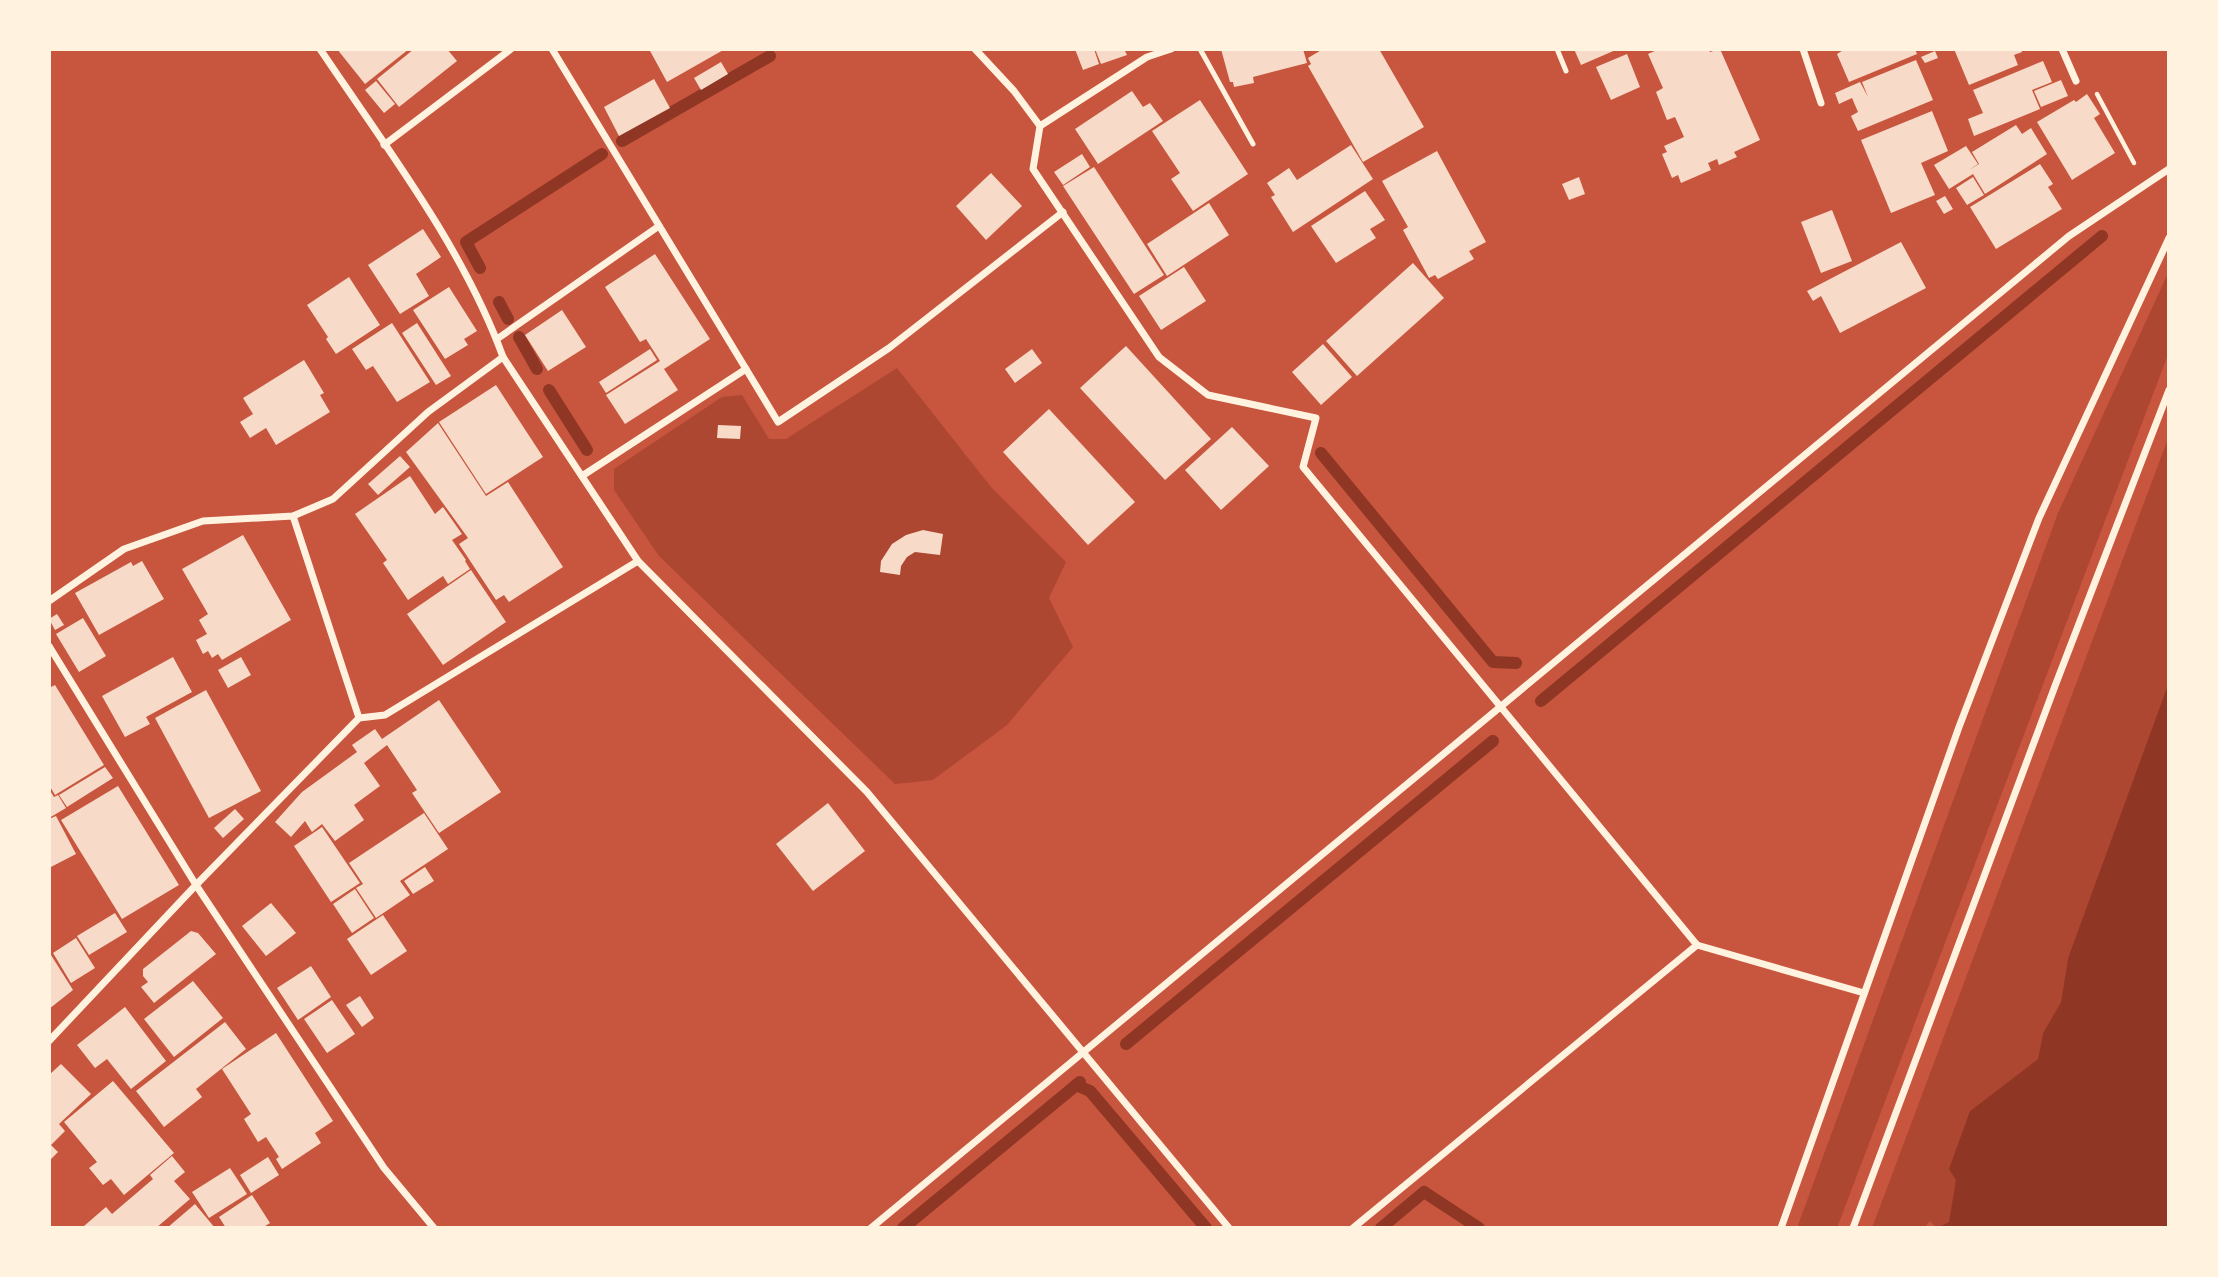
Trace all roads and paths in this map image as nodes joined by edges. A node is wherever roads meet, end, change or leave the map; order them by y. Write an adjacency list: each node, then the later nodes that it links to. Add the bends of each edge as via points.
1 (320, 49): 15 (street)
2 (511, 49): 15 (street)
3 (552, 49): 19 (street)
4 (975, 49): 13 (street)
5 (1171, 49): 13 (street, via 1146,57)
6 (1200, 49): 14 (lane)
7 (1557, 49): 10 (lane)
8 (1803, 49): 12 (street)
9 (2062, 49): 11 (street)
10 (1566, 71)
11 (2076, 81): 17 (path, via 2088,76)
12 (1821, 103)
13 (1040, 126): 18 (street, via 1033,169)
14 (1253, 144)
15 (384, 145): 21 (street, via 449,242)
16 (2169, 169): 17 (street)
17 (2145, 185): 30 (street, via 2069,236)
18 (1063, 212): 23 (street, via 889,348 778,422); 30 (street, via 1159,357 1208,395 1316,418 1303,467)
19 (659, 226): 21 (street); 23 (street)
20 (2169, 239): 34 (street, via 2039,518)
21 (497, 339): 22 (street)
22 (503, 357): 25 (street); 26 (street, via 428,412 333,499)
23 (746, 369): 25 (street)
24 (2169, 390): 42 (street)
25 (582, 476): 27 (street)
26 (293, 516): 28 (street, via 203,521 124,549); 31 (street)
27 (638, 561): 31 (street, via 385,715); 36 (street, via 867,792)
28 (49, 601)
29 (49, 646): 32 (street)
30 (1501, 707): 33 (street); 36 (street)
31 (359, 718): 32 (street)
32 (196, 885): 35 (street); 37 (street, via 384,1168)
33 (1697, 945): 34 (street); 40 (street)
34 (1864, 993): 41 (street)
35 (49, 1041)
36 (1083, 1052): 38 (street); 39 (street)
37 (434, 1228)
38 (871, 1228)
39 (1229, 1228)
40 (1353, 1228)
41 (1781, 1228)
42 (1853, 1228)

